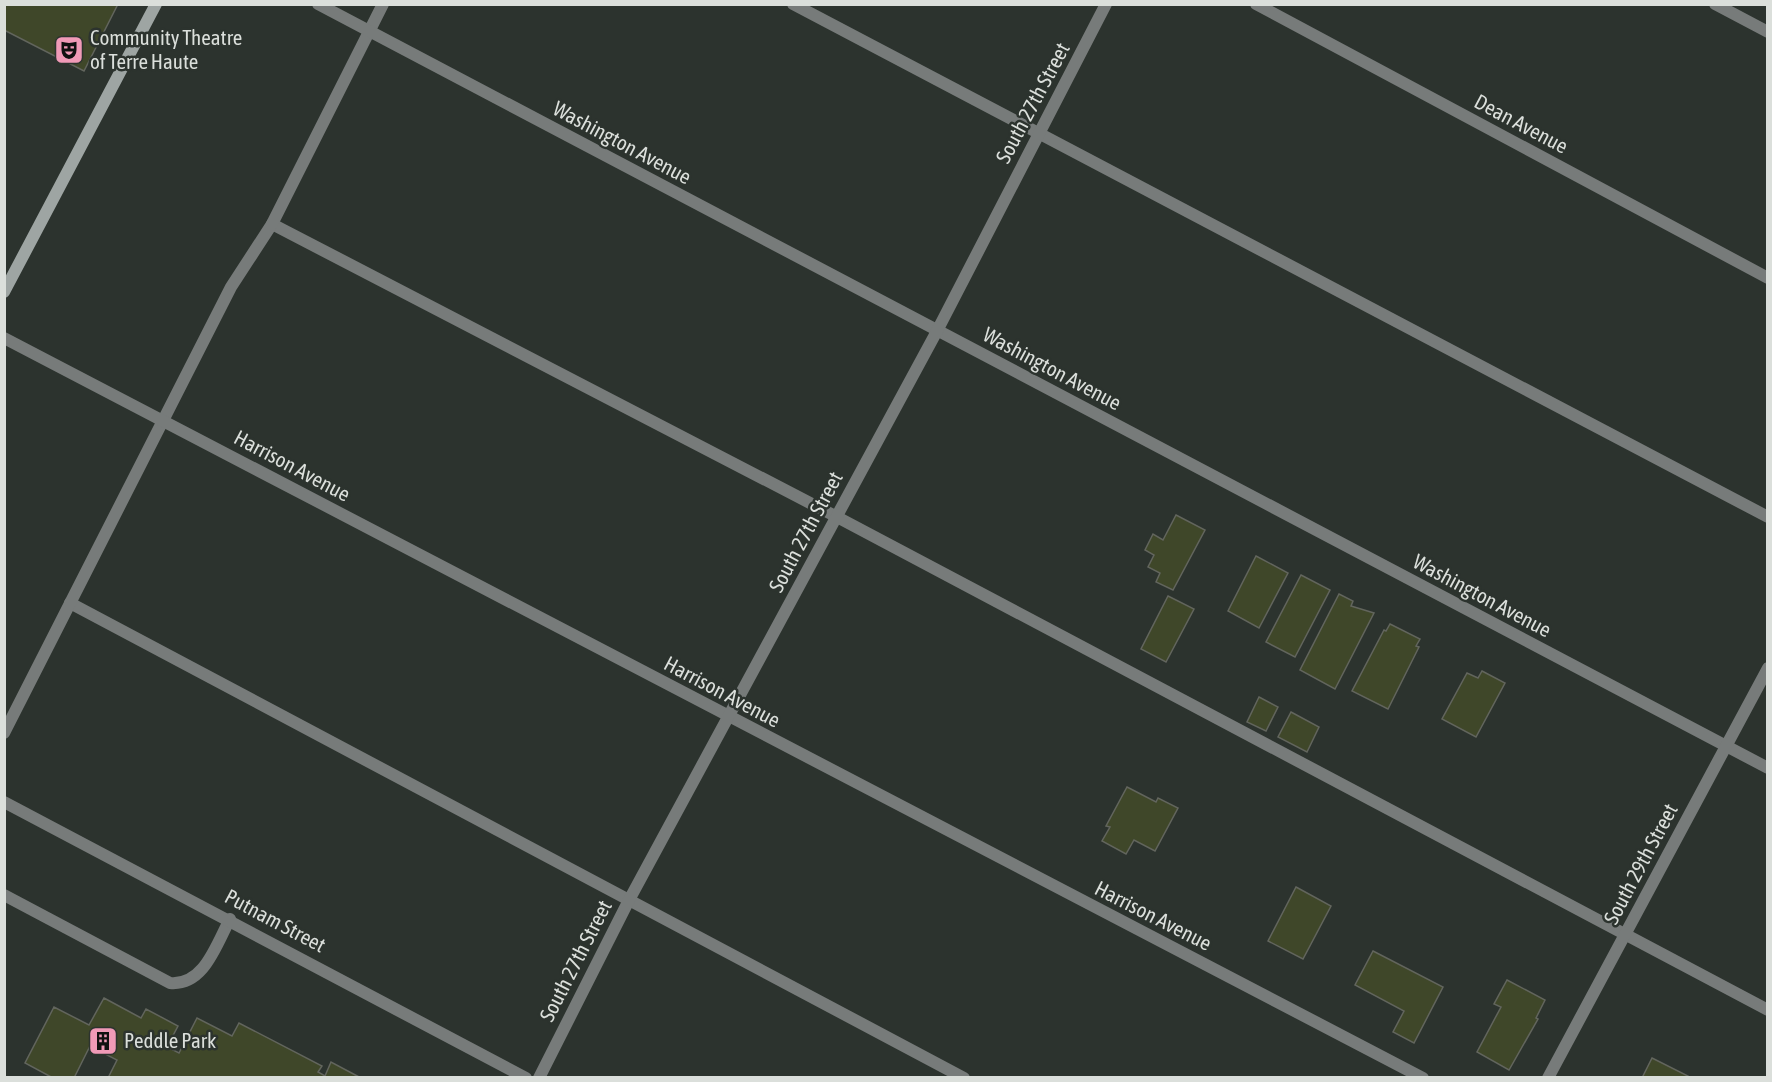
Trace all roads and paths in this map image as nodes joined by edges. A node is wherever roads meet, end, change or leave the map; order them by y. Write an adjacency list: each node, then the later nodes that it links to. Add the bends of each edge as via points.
1 (156, 4): 13 (main road)
2 (318, 4): 8 (street, Washington Avenue)
3 (383, 4): 8 (street)
4 (793, 4): 10 (street)
5 (1106, 4): 10 (street, South 27th Street)
6 (1256, 4): 12 (street, Dean Avenue)
7 (1715, 4): 9 (street)
8 (369, 31): 11 (street); 14 (street, Washington Avenue)
9 (1767, 32)
10 (1038, 135): 14 (street, South 27th Street); 18 (street)
11 (272, 224): 16 (street, via 231,286); 17 (street)
12 (1767, 278)
13 (4, 292)
14 (937, 331): 17 (street, South 27th Street); 23 (street, Washington Avenue)
15 (4, 338): 16 (street, Harrison Avenue)
16 (162, 421): 19 (street); 21 (street, Harrison Avenue)
17 (837, 517): 21 (street, South 27th Street); 29 (street)
18 (1767, 517)
19 (70, 603): 22 (street); 27 (street)
20 (1767, 668): 23 (street, South 29th Street)
21 (728, 717): 27 (street, South 27th Street); 34 (street, Harrison Avenue)
22 (4, 733)
23 (1726, 747): 24 (street, Washington Avenue); 29 (street, South 29th Street)
24 (1767, 768)
25 (4, 802): 28 (street, Putnam Street)
26 (4, 895): 28 (street, via 170,983 182,984 198,975)
27 (628, 902): 32 (street, South 27th Street); 33 (street)
28 (230, 919): 31 (street, Putnam Street)
29 (1625, 935): 30 (street); 35 (street, South 29th Street)
30 (1767, 1010)
31 (526, 1077)
32 (539, 1077)
33 (964, 1077)
34 (1423, 1077)
35 (1548, 1077)

